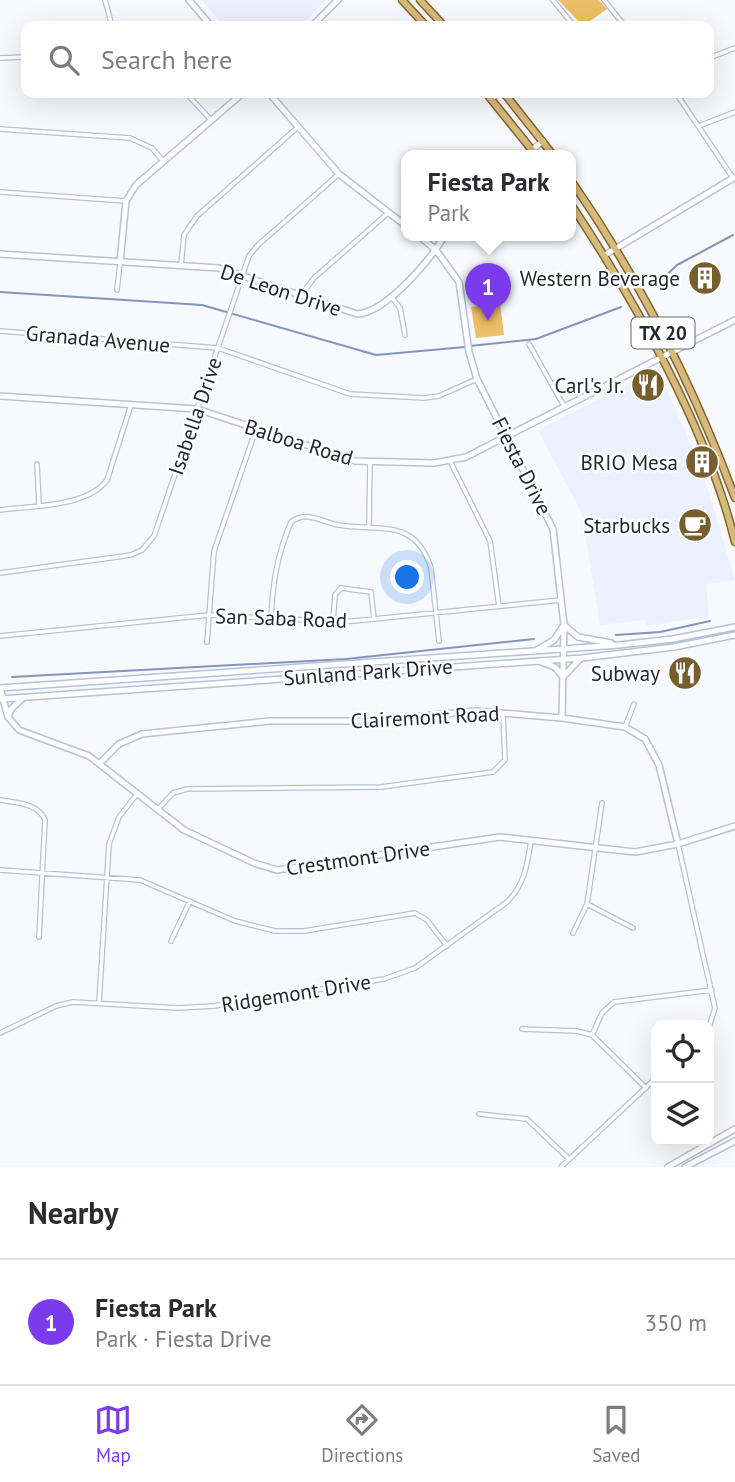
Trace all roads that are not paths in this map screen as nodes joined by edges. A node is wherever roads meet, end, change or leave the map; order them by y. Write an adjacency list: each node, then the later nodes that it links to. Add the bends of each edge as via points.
1 (105, 0): 8 (street)
2 (189, 0): 9 (street)
3 (338, 0): 10 (street)
4 (401, 0): 11 (main road)
5 (420, 0): 12 (main road)
6 (553, 0): 13 (street)
7 (604, 0): 14 (street)
8 (111, 21)
9 (207, 21)
10 (317, 21)
11 (421, 21)
12 (439, 21)
13 (570, 21)
14 (621, 21)
15 (735, 48): 16 (street)
16 (714, 56)
17 (21, 57): 18 (street)
18 (0, 58)
19 (191, 98): 26 (street)
20 (237, 98): 26 (street)
21 (272, 98): 28 (street)
22 (506, 98): 30 (main road)
23 (679, 98): 27 (street)
24 (492, 99): 31 (main road)
25 (735, 112): 27 (street)
26 (211, 120): 34 (street)
27 (699, 126): 36 (street)
28 (298, 127): 35 (street); 50 (street, via 197,215 184,235)
29 (0, 129): 34 (street, via 130,138 152,148)
30 (543, 141): 32 (street); 33 (main road)
31 (530, 150)
32 (535, 150)
33 (549, 150)
34 (163, 161): 39 (street, via 136,185)
35 (339, 174): 41 (street); 51 (street, Isabella Drive, via 258,244)
36 (734, 179): 45 (street)
37 (576, 188): 45 (main road, TX 20)
38 (0, 192): 39 (street)
39 (126, 201): 49 (street)
40 (576, 212): 48 (main road, TX 20)
41 (388, 213): 42 (street); 53 (street)
42 (401, 222)
43 (425, 241): 46 (street, Fiesta Drive)
44 (441, 241): 46 (street, De Leon Drive)
45 (616, 247): 48 (street); 60 (main road, TX 20)
46 (436, 250): 54 (street, De Leon Drive); 62 (street, Fiesta Drive, via 462,290)
47 (0, 254): 49 (street, De Leon Drive)
48 (604, 255): 61 (main road, TX 20)
49 (120, 262): 50 (street, De Leon Drive); 52 (street)
50 (181, 265): 51 (street, De Leon Drive, via 219,268)
51 (243, 276): 53 (street, De Leon Drive); 59 (street, Isabella Drive)
52 (117, 290)
53 (301, 295): 54 (street, De Leon Drive, via 357,314 373,310)
54 (390, 295): 57 (street, via 400,308)
55 (735, 320): 60 (street, Balboa Road)
56 (0, 331): 59 (street, Granada Avenue)
57 (405, 335)
58 (529, 344): 65 (street)
59 (218, 348): 62 (street, Granada Avenue, via 370,397 439,396); 66 (street, Isabella Drive)
60 (673, 351): 61 (street, Balboa Road); 67 (main road, TX 20)
61 (661, 357): 65 (street, Balboa Road); 69 (main road, TX 20)
62 (477, 379): 70 (street, Fiesta Drive)
63 (0, 396): 64 (street, Balboa Road)
64 (132, 404): 66 (street, Balboa Road); 75 (street, via 100,490 87,498)
65 (564, 407): 70 (street, Balboa Road)
66 (197, 410): 68 (street, Balboa Road); 80 (street, Isabella Drive, via 154,537 142,551)
67 (708, 426): 69 (main road); 74 (main road, TX 20)
68 (256, 429): 72 (street, Balboa Road, via 343,459); 84 (street, via 214,551)
69 (694, 430): 78 (main road, TX 20)
70 (506, 436): 71 (street, Balboa Road); 81 (street, Fiesta Drive, via 553,529)
71 (450, 461): 72 (street, Balboa Road); 82 (street, via 490,541)
72 (370, 462): 77 (street)
73 (37, 464): 75 (street)
74 (735, 498)
75 (39, 505): 76 (street)
76 (0, 510)
77 (369, 526): 83 (street, via 398,530 422,548 431,568); 85 (street, via 342,526 307,516 292,522 273,573)
78 (734, 532): 79 (main road, TX 20)
79 (735, 542)
80 (0, 573)
81 (561, 600): 82 (street, San Saba Road); 88 (street, Fiesta Drive)
82 (499, 606): 83 (street, San Saba Road)
83 (437, 613): 86 (street, San Saba Road); 93 (street)
84 (209, 615): 85 (street, San Saba Road); 91 (street, San Saba Road); 94 (street)
85 (271, 618): 87 (street, San Saba Road)
86 (374, 619): 87 (street, San Saba Road); 87 (street, via 370,592 341,588 335,595)
87 (333, 622)
88 (564, 625): 95 (street, via 578,637); 97 (street, Fiesta Drive); 98 (street, via 554,640)
89 (735, 627): 92 (street, Sunland Park Drive)
90 (735, 635): 96 (street, Sunland Park Drive)
91 (0, 636)
92 (673, 639): 95 (street, Sunland Park Drive); 96 (street)
93 (439, 641)
94 (207, 642)
95 (619, 645): 97 (street, Sunland Park Drive)
96 (674, 648): 100 (street, Sunland Park Drive)
97 (564, 649): 98 (street, Sunland Park Drive); 99 (street, Fiesta Drive)
98 (534, 651): 103 (street, Sunland Park Drive)
99 (564, 658): 100 (street, Sunland Park Drive); 101 (street, Sunland Park Drive); 102 (street, Fiesta Drive)
100 (582, 658): 102 (street)
101 (536, 660): 102 (street, via 554,666); 104 (street, Sunland Park Drive)
102 (564, 677): 109 (street, Fiesta Drive)
103 (0, 688): 105 (street)
104 (26, 697): 105 (street, Sunland Park Drive); 108 (street, via 15,704)
105 (1, 699): 108 (street)
106 (634, 704): 110 (street)
107 (503, 712): 109 (street, Clairemont Road); 111 (street, Clairemont Road, via 369,722 270,721 142,734 119,744); 115 (street, via 505,760 493,772 381,787 187,789 173,793)
108 (9, 717): 111 (street, Crestmont Drive, via 25,734 71,747)
109 (562, 718): 110 (street, Clairemont Road)
110 (625, 727): 118 (street, via 645,739 656,755)
111 (100, 763): 112 (street, Crestmont Drive)
112 (137, 794): 115 (street, Crestmont Drive); 122 (street, via 112,833)
113 (0, 800): 121 (street, via 41,811 45,820)
114 (602, 803): 119 (street)
115 (156, 810): 117 (street, Crestmont Drive, via 192,834 277,870 500,837)
116 (735, 826): 118 (street, Crestmont Drive)
117 (531, 839): 119 (street, Crestmont Drive); 129 (street, Ridgemont Drive, via 518,891)
118 (678, 844): 119 (street, Crestmont Drive, via 635,852); 130 (street)
119 (596, 849): 124 (street)
120 (0, 870): 121 (street)
121 (42, 873): 122 (street); 127 (street)
122 (107, 876): 123 (street, via 152,883); 131 (street)
123 (190, 901): 128 (street); 129 (street, via 235,921 275,931 415,914 427,920)
124 (587, 904): 125 (street); 126 (street)
125 (634, 928)
126 (573, 933)
127 (39, 937)
128 (171, 941)
129 (447, 946): 131 (street, Ridgemont Drive, via 415,968 384,979 214,1006)
130 (712, 990): 132 (street); 135 (street, via 614,1002 602,1013)
131 (100, 1003): 134 (street, Ridgemont Drive, via 55,1006)
132 (712, 1020)
133 (522, 1029): 135 (street)
134 (0, 1033)
135 (592, 1035): 137 (street)
136 (651, 1083): 137 (street)
137 (646, 1088): 141 (street)
138 (479, 1114): 141 (street, via 527,1119)
139 (732, 1130): 140 (street); 143 (street)
140 (734, 1142): 144 (street)
141 (569, 1159): 142 (street)
142 (561, 1167)
143 (668, 1167)
144 (685, 1167)

